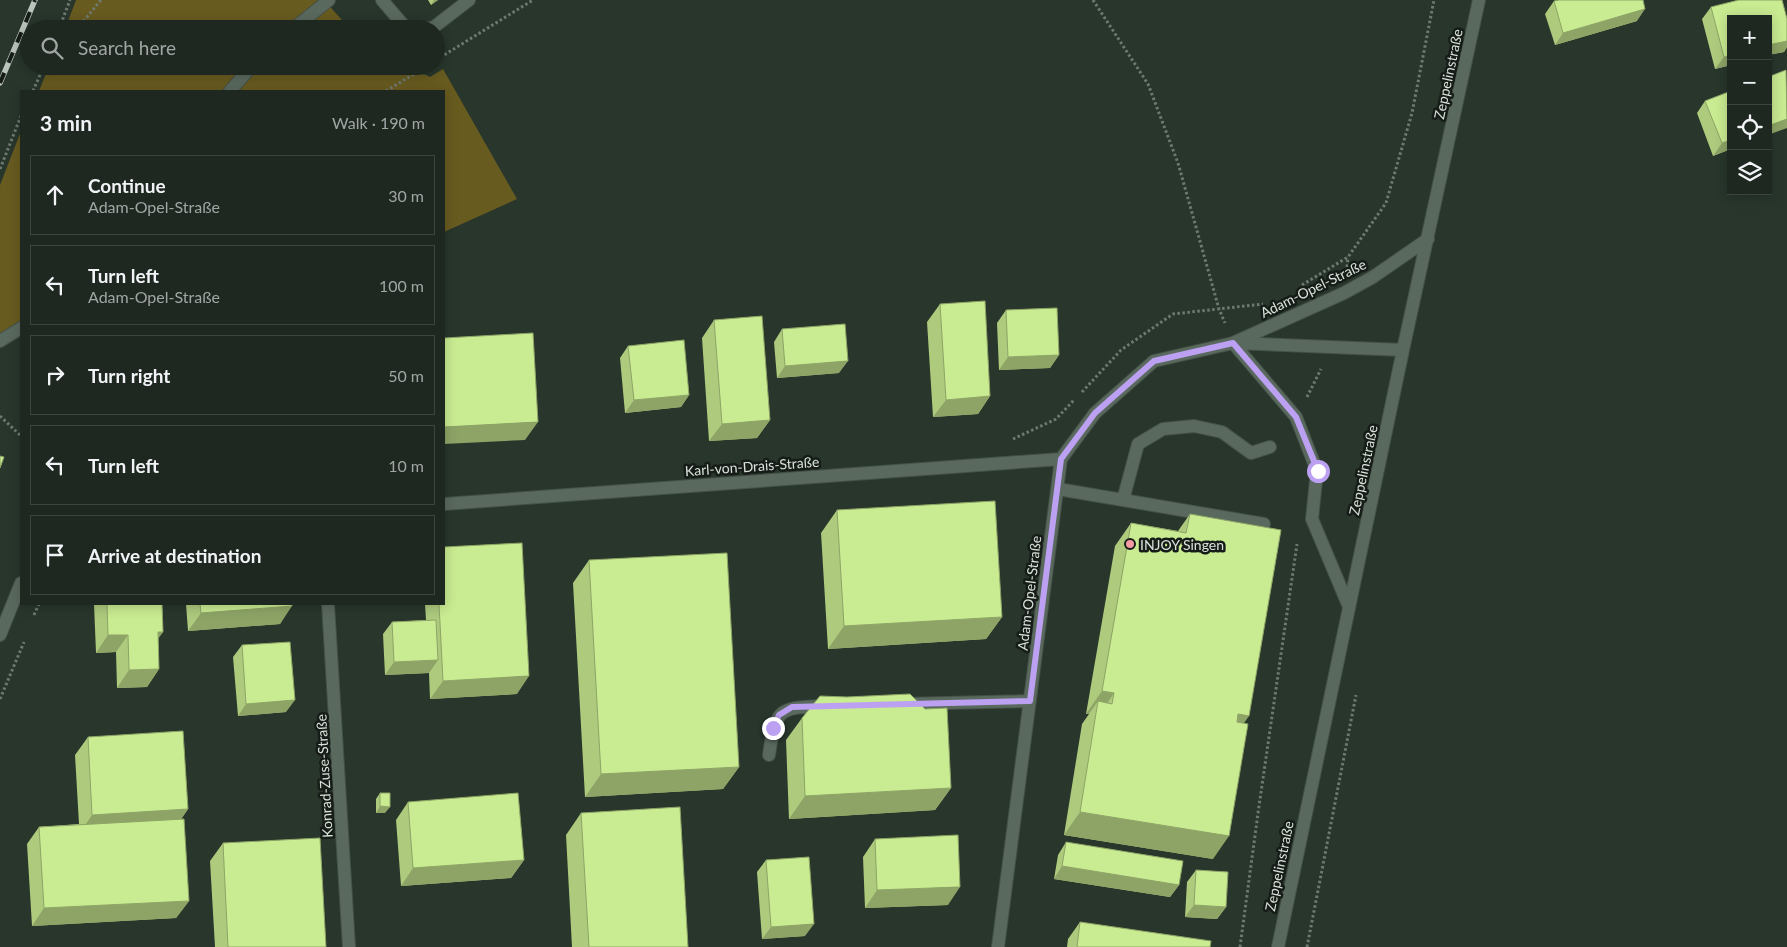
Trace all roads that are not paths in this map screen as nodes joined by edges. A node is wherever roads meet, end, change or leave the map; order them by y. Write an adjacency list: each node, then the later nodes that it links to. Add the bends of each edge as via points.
1 (329, 0): 5 (street)
2 (382, 0): 6 (street)
3 (469, 0): 7 (street)
4 (1479, 0): 10 (street, Zeppelinstraße)
5 (304, 20)
6 (399, 20)
7 (443, 20)
8 (244, 75): 9 (street)
9 (231, 90)
10 (1428, 240): 13 (street, Adam-Opel-Straße, via 1344,293); 14 (street, Zeppelinstraße)
11 (20, 329): 12 (street)
12 (0, 341)
13 (1233, 343): 14 (street, Adam-Opel-Straße); 16 (street, Adam-Opel-Straße, via 1154,361 1095,413); 23 (street, via 1296,417 1318,471 1312,520)
14 (1403, 350): 23 (street, Zeppelinstraße)
15 (1270, 447): 18 (street, via 1251,453 1222,432 1194,426 1163,428 1138,444)
16 (1061, 459): 17 (street, Adam-Opel-Straße); 19 (street, Karl-von-Drais-Straße)
17 (1058, 489): 18 (street); 25 (street, Adam-Opel-Straße)
18 (1123, 500): 20 (street)
19 (445, 504)
20 (1264, 524)
21 (20, 585): 24 (street)
22 (328, 605): 29 (street, Konrad-Zuse-Straße)
23 (1350, 607): 31 (street, Zeppelinstraße)
24 (0, 635)
25 (1030, 701): 26 (street); 30 (street, Adam-Opel-Straße)
26 (891, 705)
27 (841, 706): 28 (street, via 792,707 779,715 773,728)
28 (769, 755)
29 (349, 947)
30 (998, 947)
31 (1278, 947)

